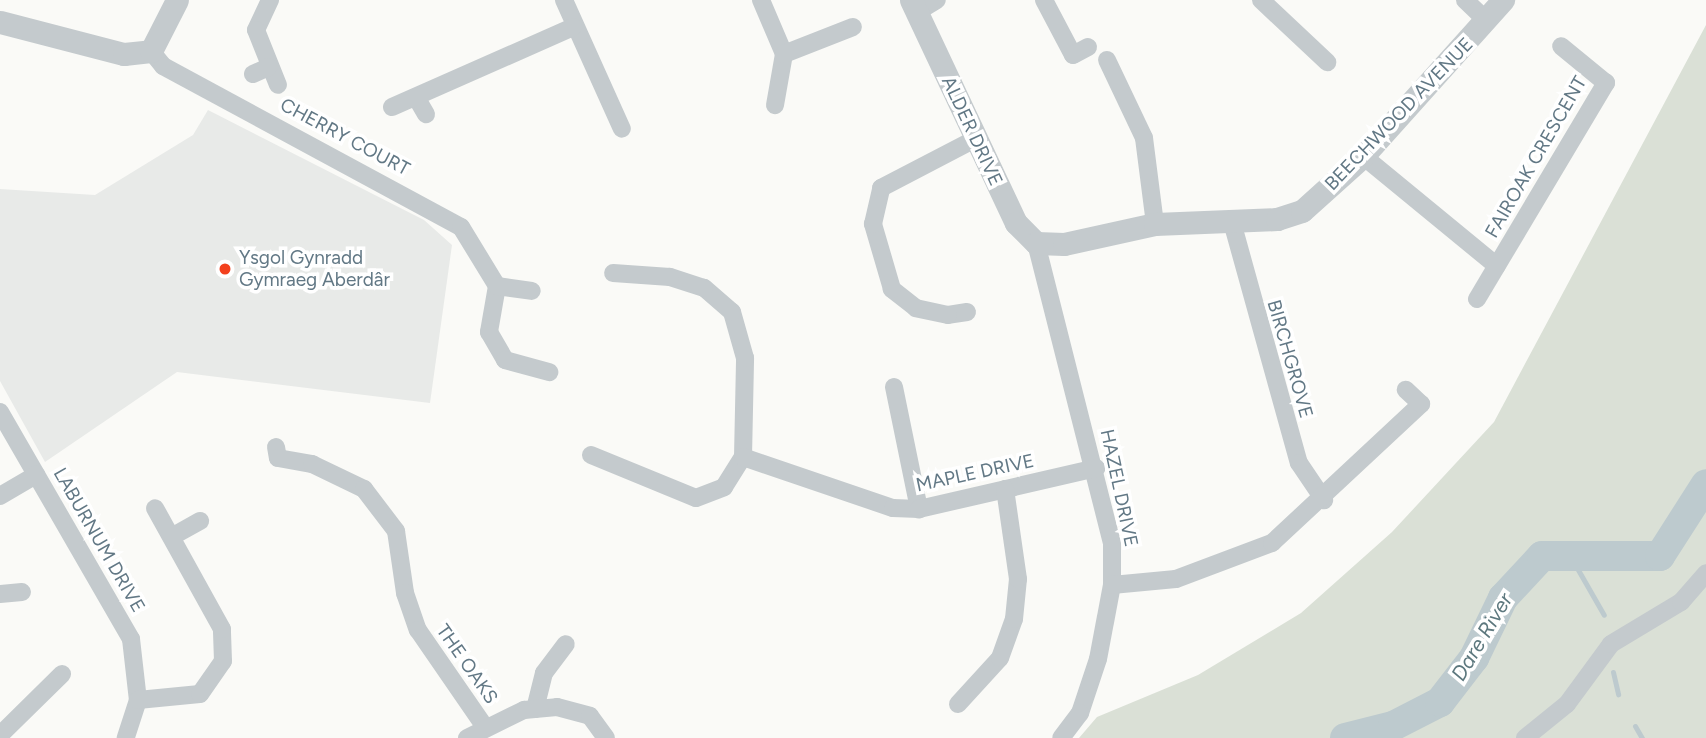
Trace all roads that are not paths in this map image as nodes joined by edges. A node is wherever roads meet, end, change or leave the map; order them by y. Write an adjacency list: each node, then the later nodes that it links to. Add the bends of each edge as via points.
1 (177, 0): 17 (street)
2 (270, 0): 21 (street, via 256,30 261,70)
3 (564, 0): 13 (street)
4 (761, 0): 18 (street)
5 (937, 0): 10 (street)
6 (1044, 0): 16 (street, via 1073,55)
7 (1261, 0): 20 (street)
8 (1465, 0): 11 (street)
9 (1503, 0): 11 (street, BEECHWOOD AVENUE)
10 (914, 6): 27 (street, ALDER DRIVE)
11 (1487, 21): 28 (street, BEECHWOOD AVENUE)
12 (0, 22): 17 (street, via 124,54)
13 (573, 27): 22 (street); 26 (street)
14 (853, 27): 18 (street)
15 (1560, 46): 32 (street, FAIROAK CRESCENT, via 1606,83)
16 (1088, 47)
17 (150, 51): 34 (street, CHERRY COURT, via 163,66 432,206 461,227)
18 (784, 54): 23 (street)
19 (1107, 60): 30 (street, via 1144,138)
20 (1328, 62)
21 (278, 85)
22 (416, 97): 24 (street); 25 (street)
23 (775, 105)
24 (392, 107)
25 (426, 114)
26 (622, 129)
27 (976, 138): 31 (street, ALDER DRIVE, via 1016,223); 37 (street, via 881,188 873,224 892,289 916,308 948,315)
28 (1363, 156): 29 (street, BEECHWOOD AVENUE, via 1302,211); 32 (street, FAIROAK CRESCENT)
29 (1233, 222): 30 (street, BEECHWOOD AVENUE); 49 (street, BIRCHGROVE, via 1299,463)
30 (1155, 224): 31 (street, BEECHWOOD AVENUE, via 1064,244)
31 (1036, 243): 45 (street, HAZEL DRIVE)
32 (1497, 266): 36 (street, FAIROAK CRESCENT)
33 (613, 273): 44 (street, via 670,276 704,288 732,312 745,358)
34 (497, 286): 35 (street); 38 (street, via 489,332 505,360)
35 (532, 292)
36 (1477, 299)
37 (967, 312)
38 (549, 372)
39 (894, 387): 51 (street)
40 (1406, 390): 49 (street, via 1421,404)
41 (0, 412): 46 (street, LABURNUM DRIVE)
42 (276, 447): 63 (street, THE OAKS, via 278,458 312,464 364,489 396,531 405,593 418,630)
43 (591, 455): 44 (street, via 696,498 724,487)
44 (743, 457): 51 (street, MAPLE DRIVE, via 861,500)
45 (1096, 468): 47 (street, MAPLE DRIVE); 55 (street, HAZEL DRIVE, via 1112,543)
46 (36, 475): 48 (street); 60 (street, LABURNUM DRIVE, via 120,612 137,667)
47 (1006, 489): 51 (street, MAPLE DRIVE); 61 (street, via 1018,579 1014,618 1000,658)
48 (0, 496)
49 (1324, 500): 55 (street, via 1272,543 1228,561 1176,579)
50 (155, 508): 53 (street)
51 (919, 509)
52 (200, 521): 53 (street)
53 (173, 536): 60 (street, via 222,629 223,661 200,694)
54 (1706, 573): 69 (street, via 1681,602 1611,644 1567,704)
55 (1112, 585): 68 (street, HAZEL DRIVE, via 1080,713)
56 (22, 593): 57 (street)
57 (0, 594)
58 (566, 644): 62 (street, via 544,673)
59 (62, 674): 64 (street)
60 (138, 700): 65 (street, LABURNUM DRIVE)
61 (958, 704)
62 (535, 709): 63 (street); 67 (street, via 590,716)
63 (485, 727): 66 (street)
64 (0, 735)
65 (126, 738)
66 (467, 738)
67 (606, 738)
68 (1061, 738)
69 (1525, 738)

